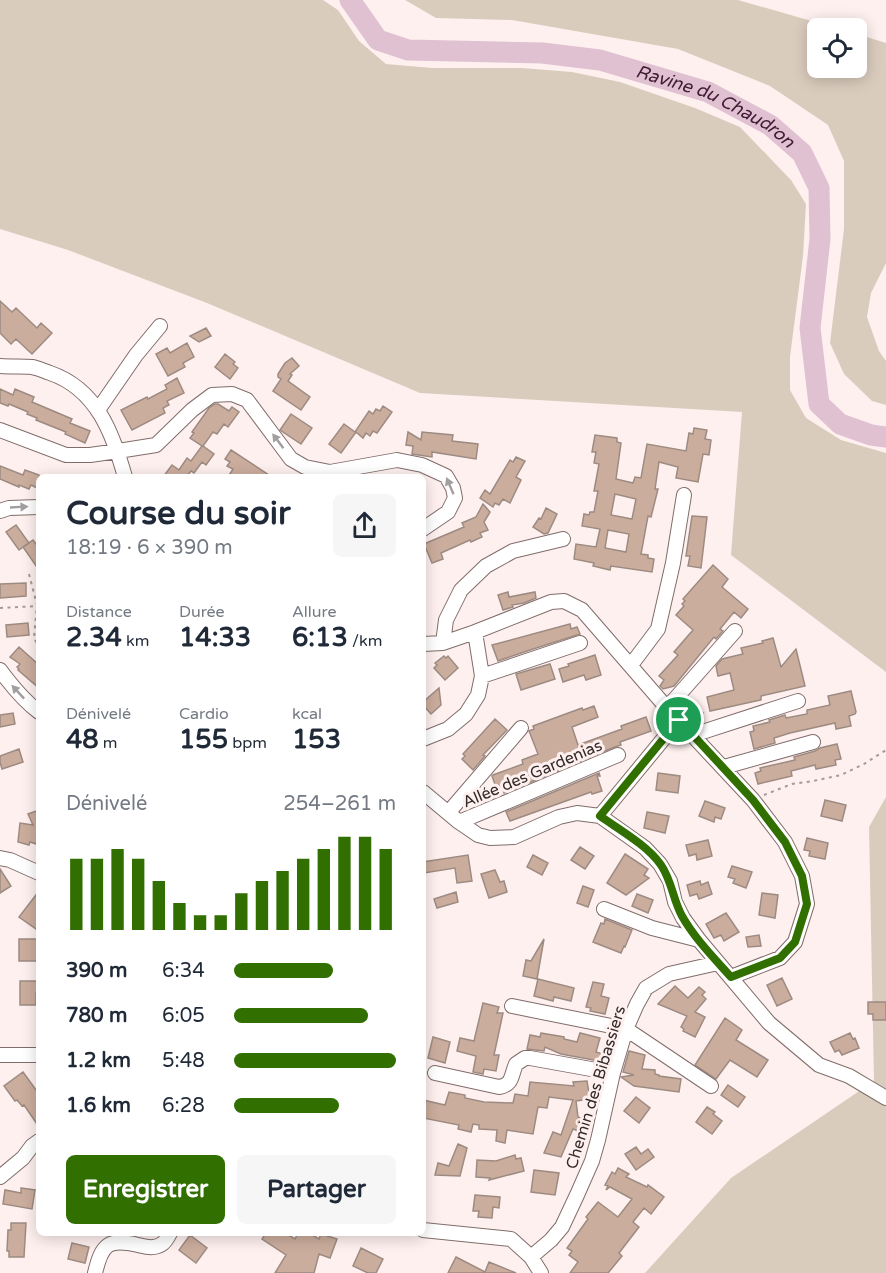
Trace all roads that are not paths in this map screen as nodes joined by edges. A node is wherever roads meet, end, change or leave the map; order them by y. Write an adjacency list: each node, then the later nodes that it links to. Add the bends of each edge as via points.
1 (160, 326): 3 (street)
2 (0, 366): 3 (street, via 33,367 64,378)
3 (98, 410): 5 (street)
4 (0, 430): 5 (street, via 66,455)
5 (118, 451): 6 (street); 10 (street, one-way to 5, via 448,512 455,498 446,476 422,465 397,460 330,472 305,467 291,459 247,400 232,394 212,395 156,445)
6 (124, 474)
7 (684, 495): 17 (street, via 658,629)
8 (36, 507): 9 (street, one-way to 8)
9 (0, 511)
10 (426, 526)
11 (563, 539): 14 (street, via 513,551 486,566 461,590 446,620)
12 (735, 631): 21 (street)
13 (476, 632): 14 (street); 17 (street, via 551,602 564,601 582,610); 19 (street)
14 (443, 643): 16 (street)
15 (580, 643): 19 (street)
16 (426, 644)
17 (631, 665): 21 (street)
18 (0, 670): 22 (street, one-way to 18)
19 (482, 676): 26 (street, via 478,695 465,714 448,729)
20 (798, 701): 25 (street)
21 (667, 708): 23 (street)
22 (36, 709)
23 (679, 720): 25 (street); 31 (street)
24 (521, 728): 32 (street, Allée des Gardenias)
25 (693, 735): 29 (street)
26 (426, 738)
27 (813, 742): 29 (street)
28 (618, 755): 32 (street, Allée des Gardenias)
29 (723, 767): 38 (street, via 785,842 802,876 807,904 795,942 780,958)
30 (426, 795): 32 (street)
31 (600, 816): 32 (street, via 577,813 514,837 497,838 478,835); 36 (street, via 645,848 660,864 683,918)
32 (453, 818)
33 (0, 858): 34 (street)
34 (36, 872)
35 (604, 909): 36 (street, via 652,928)
36 (699, 940): 37 (street)
37 (718, 963): 38 (street); 40 (street, Chemin des Bibassiers, via 669,974 646,988)
38 (731, 977): 46 (street, via 769,1023 819,1065 849,1076)
39 (512, 1006): 40 (street)
40 (626, 1029): 44 (street, Chemin des Bibassiers); 45 (street)
41 (0, 1055): 42 (street)
42 (36, 1055)
43 (435, 1073): 44 (street, via 499,1087 512,1078 516,1064 530,1058)
44 (612, 1073): 51 (street, Chemin des Bibassiers, via 592,1161 562,1227)
45 (711, 1086)
46 (886, 1098)
47 (36, 1143): 48 (street)
48 (0, 1178)
49 (426, 1230): 51 (street, via 512,1239)
50 (168, 1236): 52 (street, via 163,1244 150,1248 128,1242 108,1245 100,1254)
51 (531, 1257): 53 (street)
52 (96, 1273)
53 (541, 1273)

